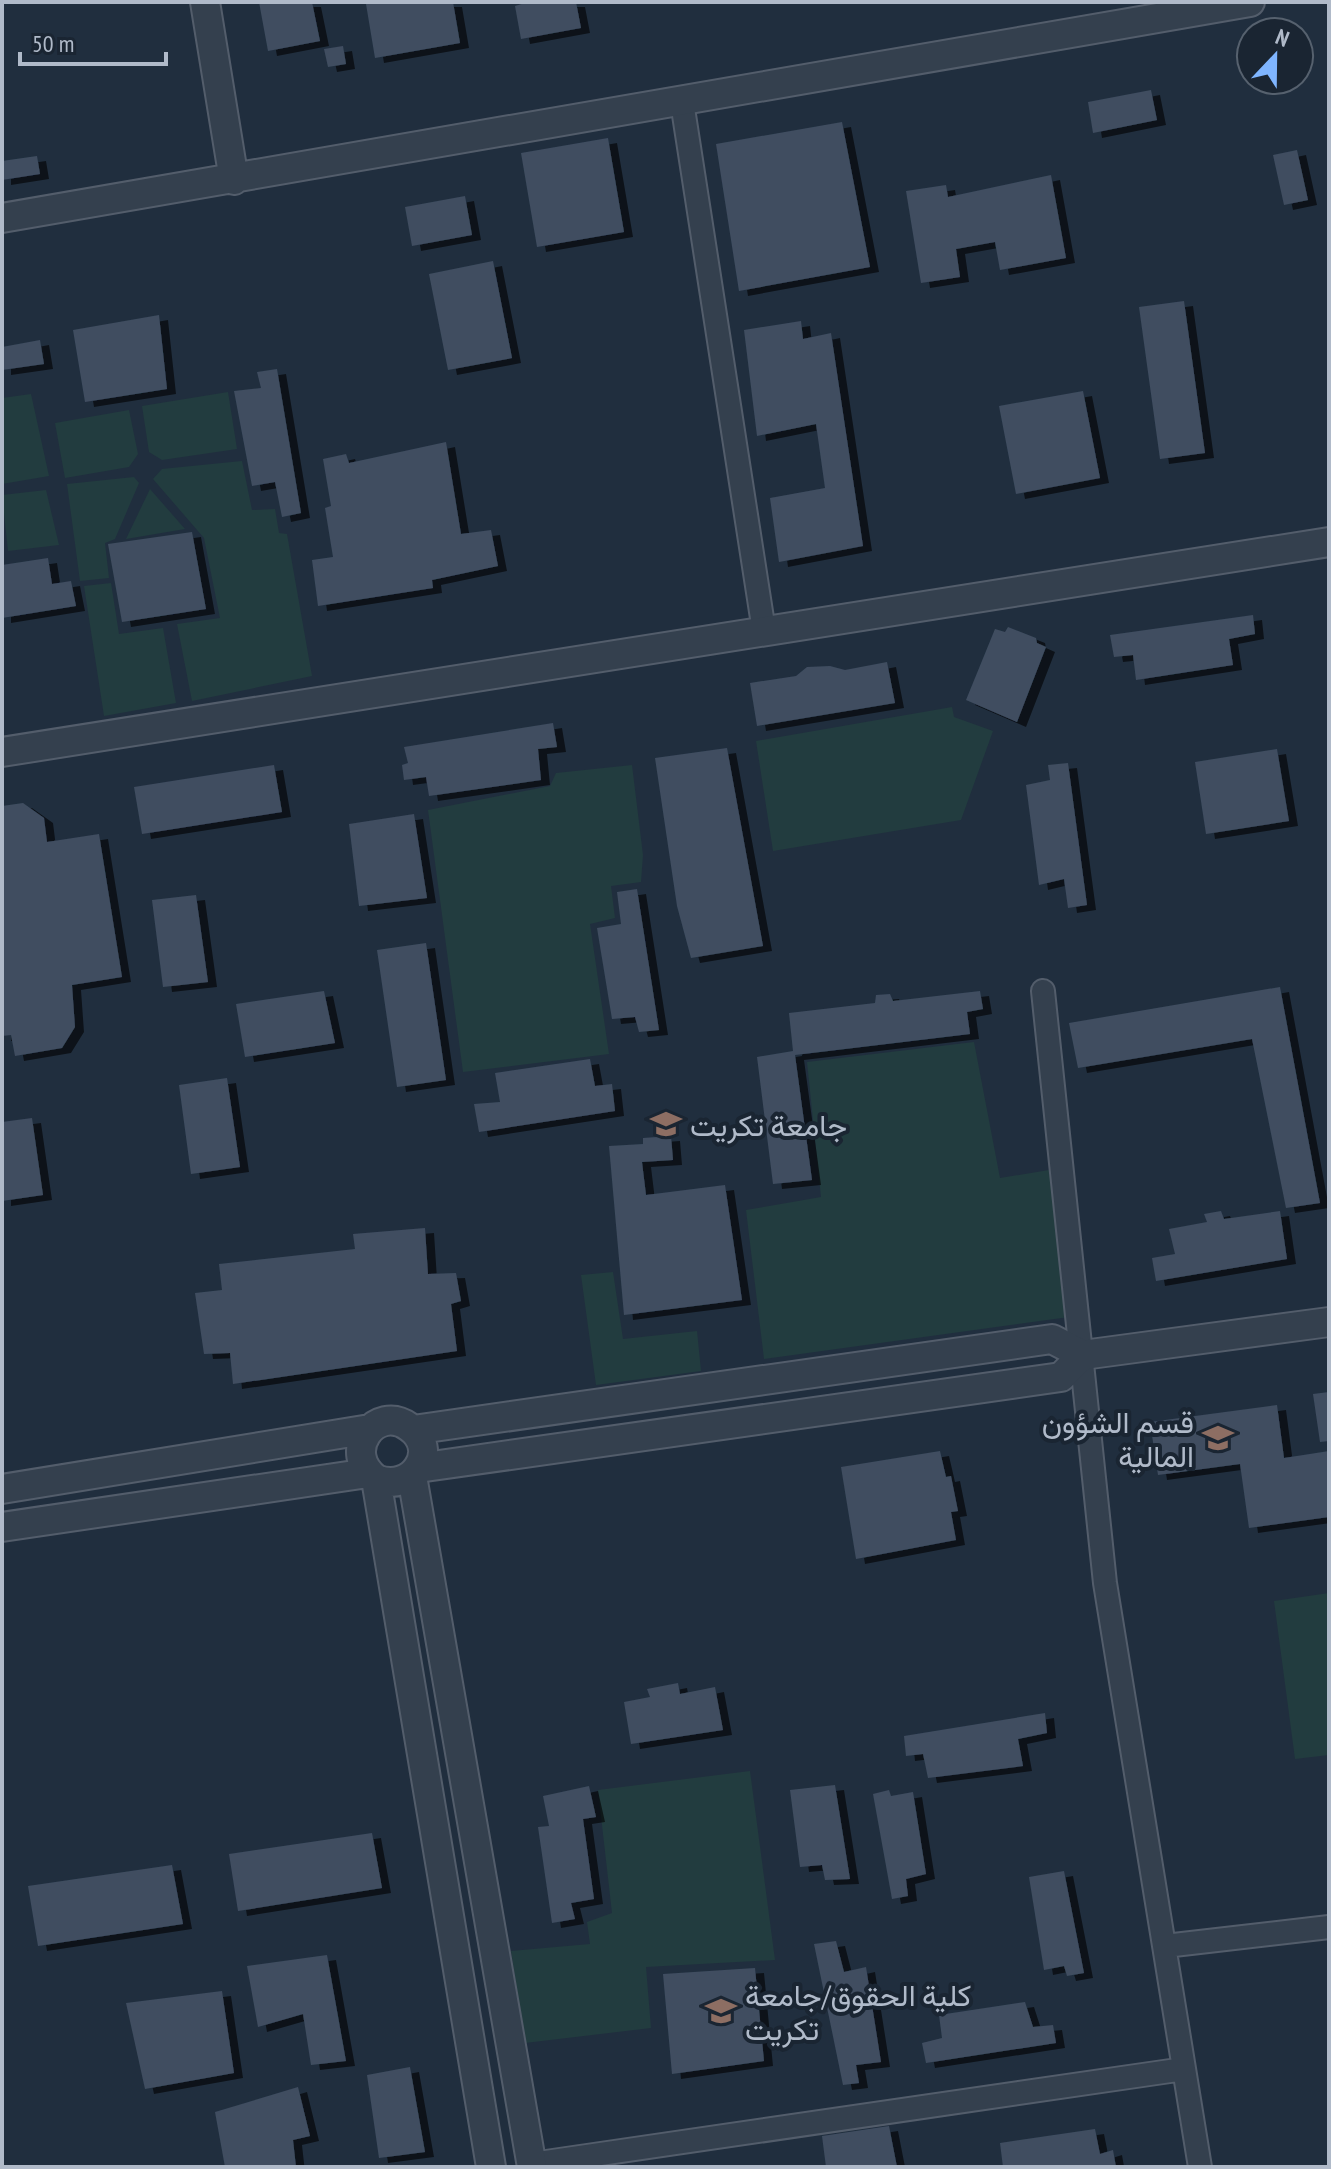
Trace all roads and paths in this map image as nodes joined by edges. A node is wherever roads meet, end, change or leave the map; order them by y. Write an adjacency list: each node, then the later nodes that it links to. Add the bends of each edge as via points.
1 (205, 2): 4 (street)
2 (1250, 2): 3 (street)
3 (682, 102): 4 (street); 7 (street)
4 (234, 180): 5 (street)
5 (2, 218)
6 (1328, 548): 7 (street)
7 (764, 631): 8 (street)
8 (2, 752)
9 (1043, 991): 11 (street)
10 (1329, 1322): 11 (street)
11 (1083, 1355): 13 (street, via 1052,1339); 14 (street, via 1061,1377); 19 (street, via 1105,1583)
12 (370, 1429): 13 (street, via 398,1421); 15 (street, via 360,1450); 16 (street)
13 (413, 1430): 14 (street, via 422,1448)
14 (415, 1472): 15 (street, via 394,1483); 21 (street)
15 (372, 1476): 17 (street); 22 (street)
16 (2, 1489)
17 (2, 1527)
18 (1329, 1927): 19 (street)
19 (1165, 1946): 20 (street)
20 (1184, 2069): 21 (street); 23 (street)
21 (532, 2165)
22 (491, 2167)
23 (1200, 2167)

